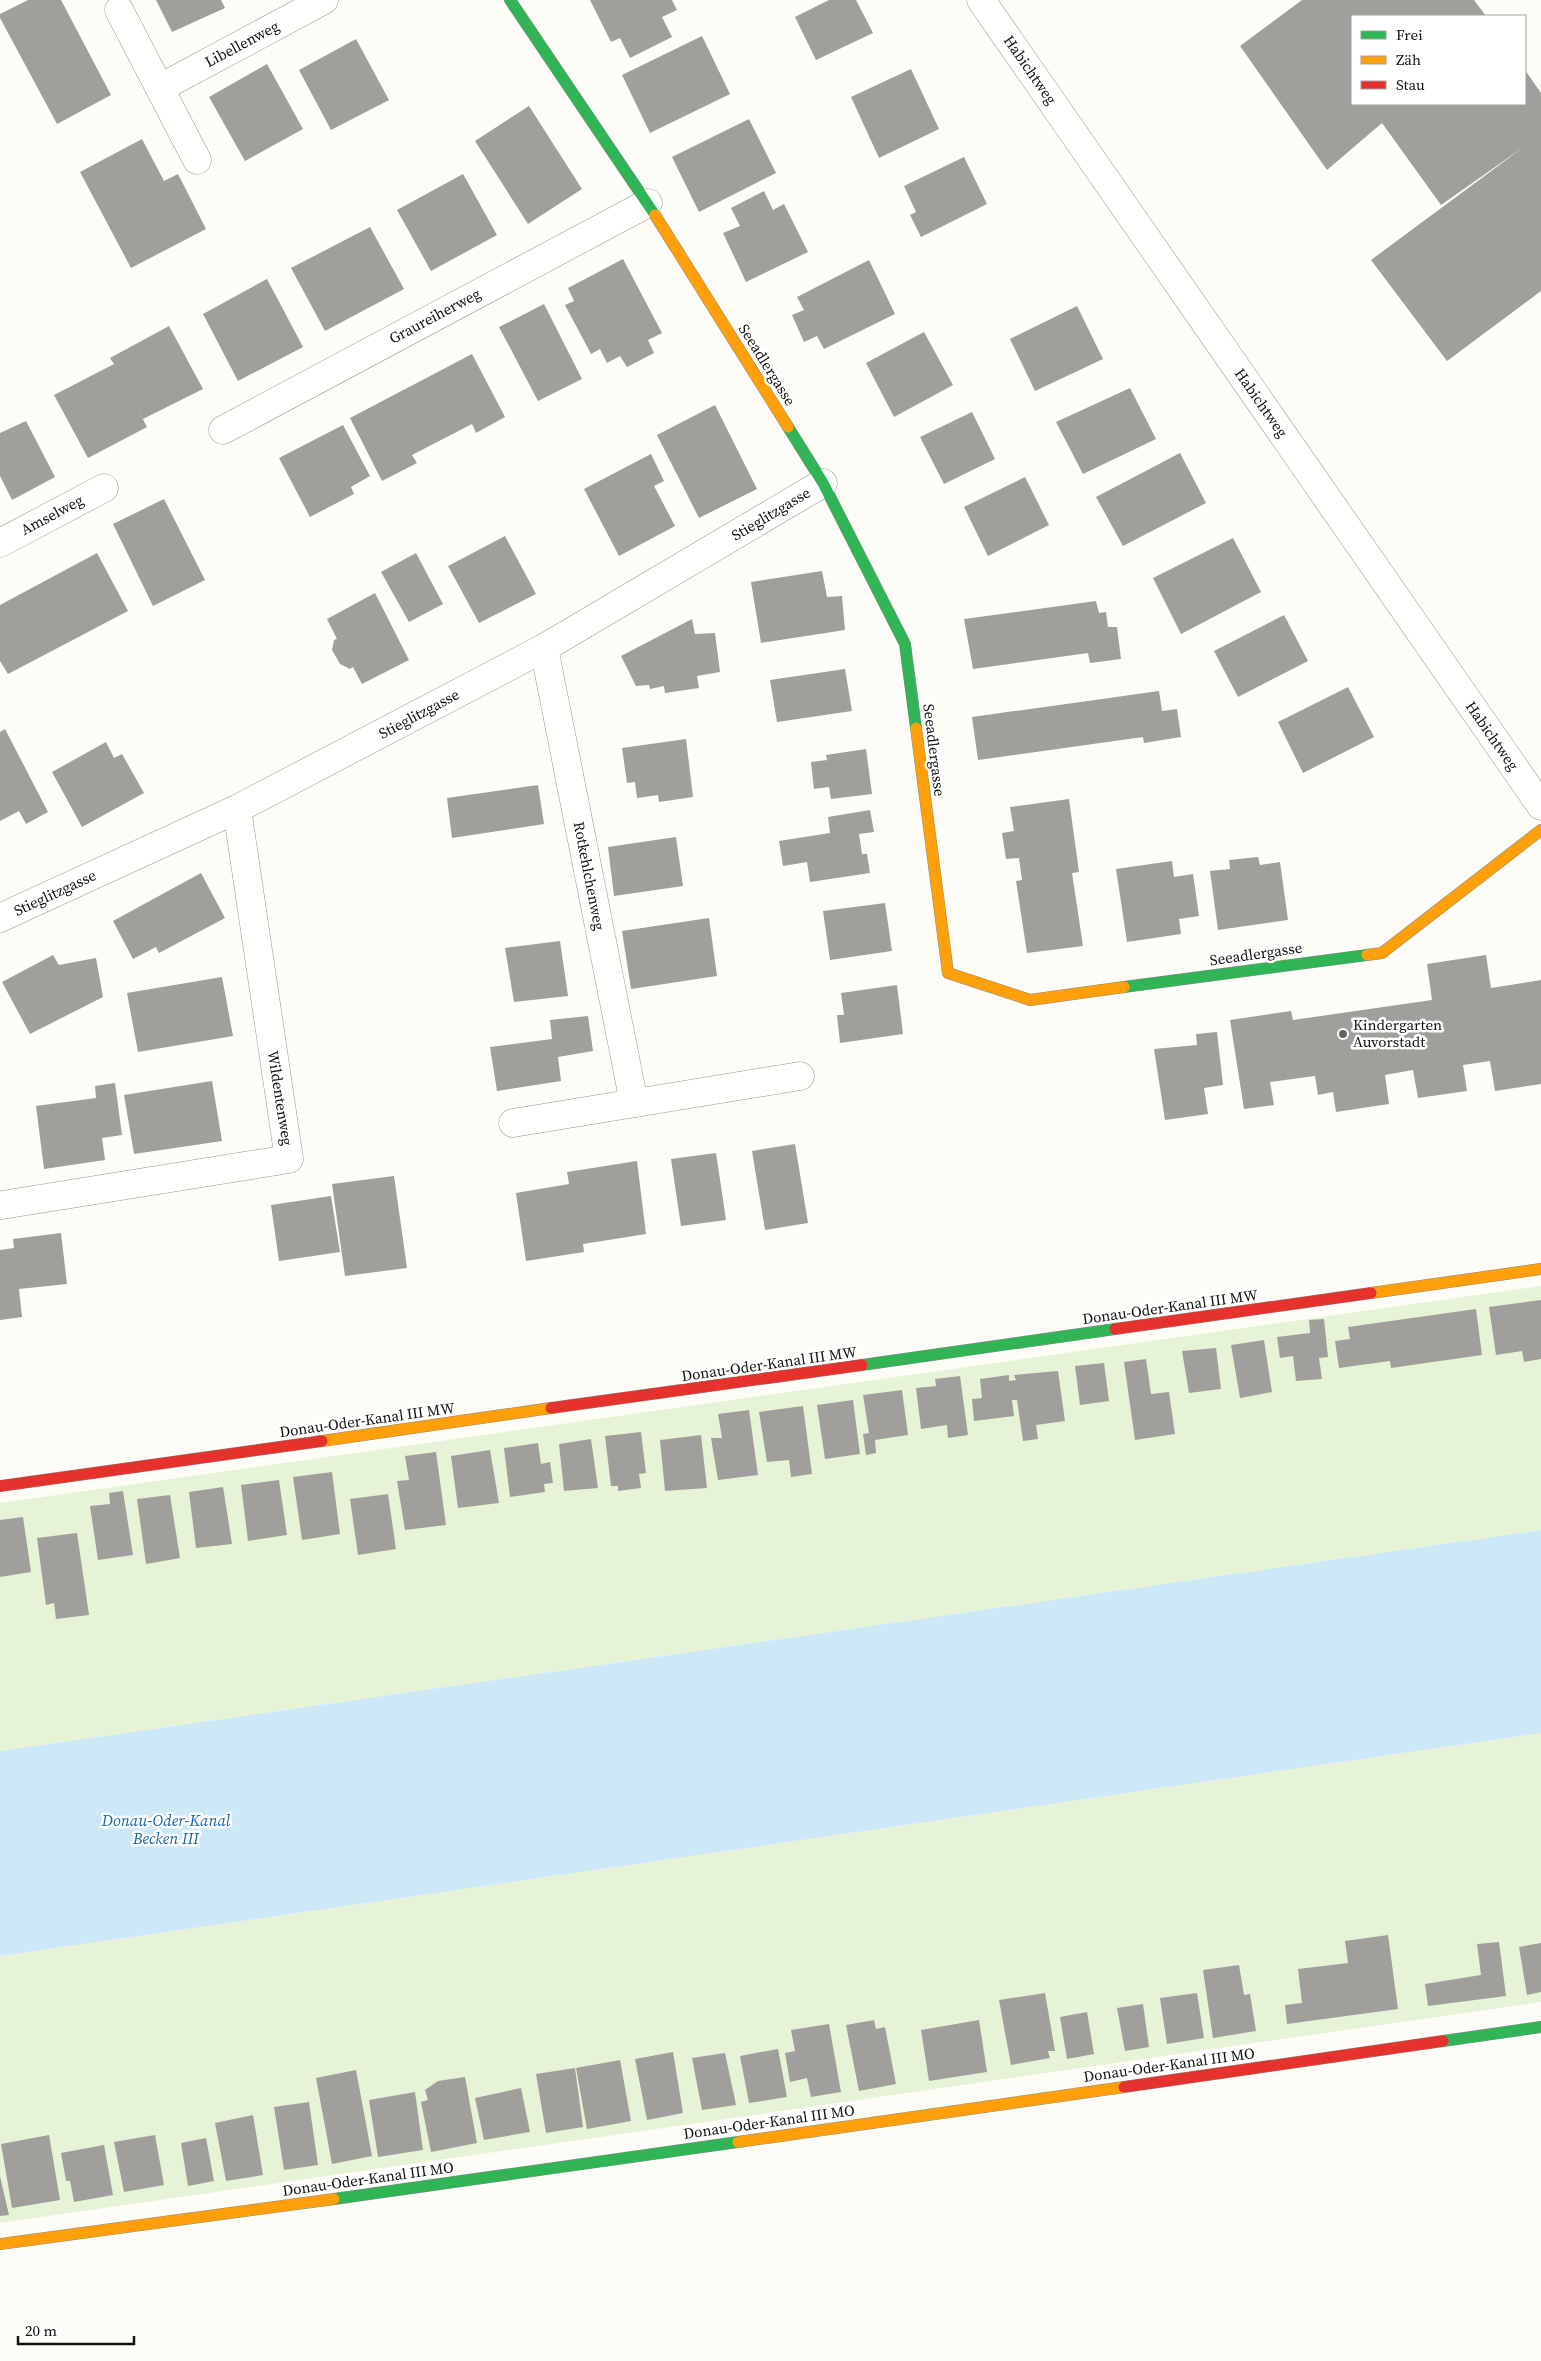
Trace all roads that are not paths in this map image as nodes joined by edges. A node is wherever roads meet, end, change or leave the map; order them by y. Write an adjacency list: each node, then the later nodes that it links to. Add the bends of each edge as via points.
1 (324, 0): 5 (street, Libellenweg)
2 (510, 0): 7 (street, Seeadlergasse)
3 (981, 0): 13 (street, Habichtweg)
4 (119, 10): 5 (street)
5 (160, 88): 6 (street)
6 (197, 160)
7 (648, 203): 8 (street, Graureiherweg); 9 (street, Seeadlergasse)
8 (223, 430)
9 (823, 483): 12 (street, Stieglitzgasse); 15 (street, Seeadlergasse, via 905,644 948,973 1030,1000 1382,952)
10 (104, 488): 11 (street, Amselweg)
11 (0, 543)
12 (544, 648): 14 (street, Stieglitzgasse); 18 (street, Rotkehlchenweg)
13 (1541, 806)
14 (237, 809): 16 (street, Stieglitzgasse); 20 (street, Wildentenweg, via 289,1159)
15 (1541, 830)
16 (0, 918)
17 (800, 1076): 18 (street)
18 (634, 1103): 19 (street)
19 (513, 1123)
20 (2, 1205)
21 (1541, 1269): 22 (street, Donau-Oder-Kanal III MW)
22 (0, 1486)
23 (1541, 2027): 24 (street, Donau-Oder-Kanal III MO, via 466,2181)
24 (0, 2244)

